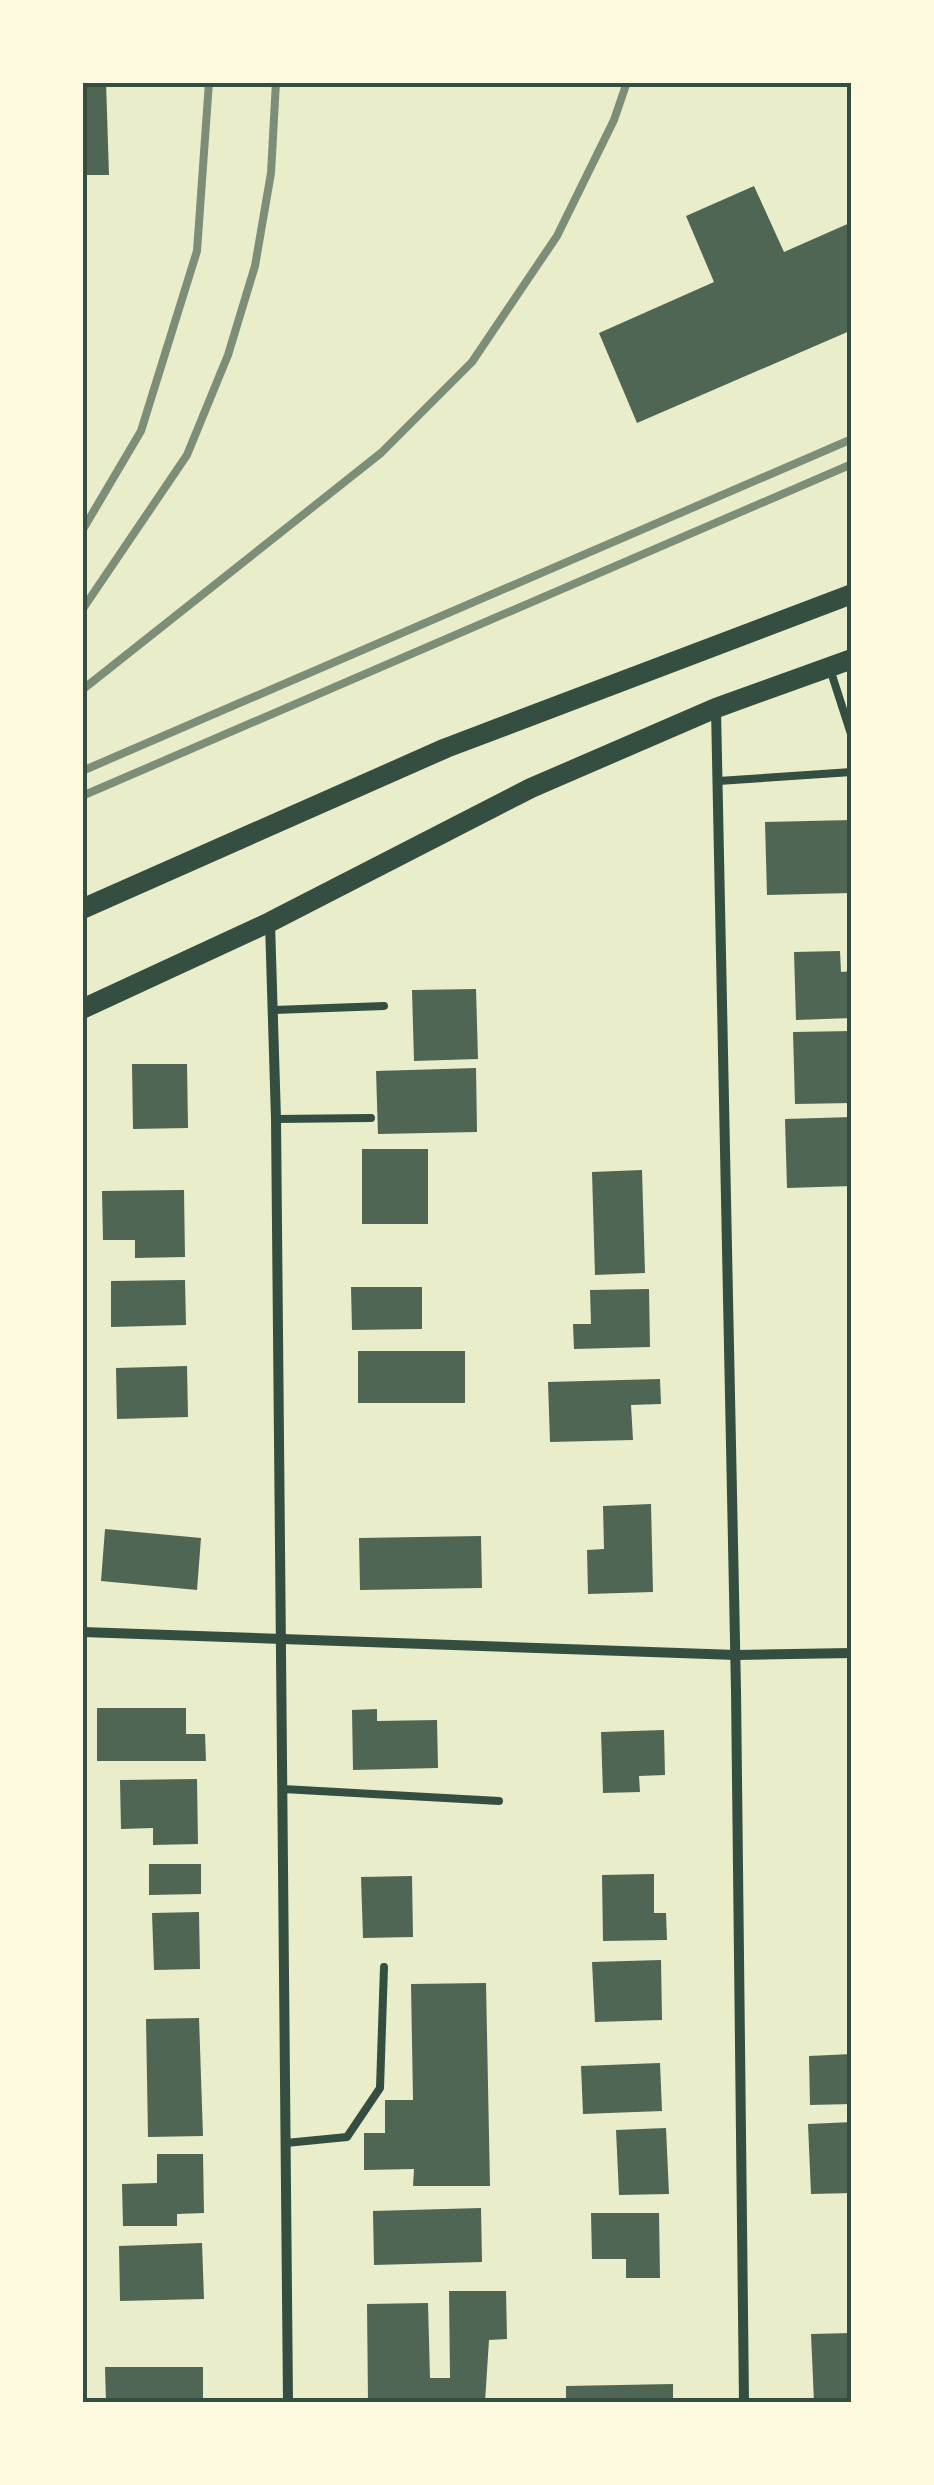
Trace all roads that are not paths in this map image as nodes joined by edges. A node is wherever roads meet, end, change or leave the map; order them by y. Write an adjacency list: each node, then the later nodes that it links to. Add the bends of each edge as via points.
1 (852, 594): 8 (main road, via 446,748)
2 (852, 659): 3 (main road)
3 (830, 667): 4 (main road); 5 (lane)
4 (716, 708): 7 (street); 9 (main road, via 531,788)
5 (852, 737)
6 (852, 772): 7 (lane)
7 (718, 781): 18 (street)
8 (82, 909)
9 (270, 922): 11 (main road); 12 (street)
10 (384, 1006): 12 (lane)
11 (82, 1009)
12 (274, 1010): 14 (street)
13 (371, 1118): 14 (lane)
14 (276, 1119): 16 (street)
15 (82, 1632): 16 (street)
16 (281, 1637): 18 (street); 19 (street)
17 (852, 1653): 18 (street)
18 (736, 1655): 24 (street)
19 (283, 1789): 20 (lane); 22 (street)
20 (499, 1801)
21 (384, 1967): 22 (lane, via 380,2088 347,2137)
22 (286, 2143): 23 (street)
23 (288, 2402)
24 (744, 2402)

